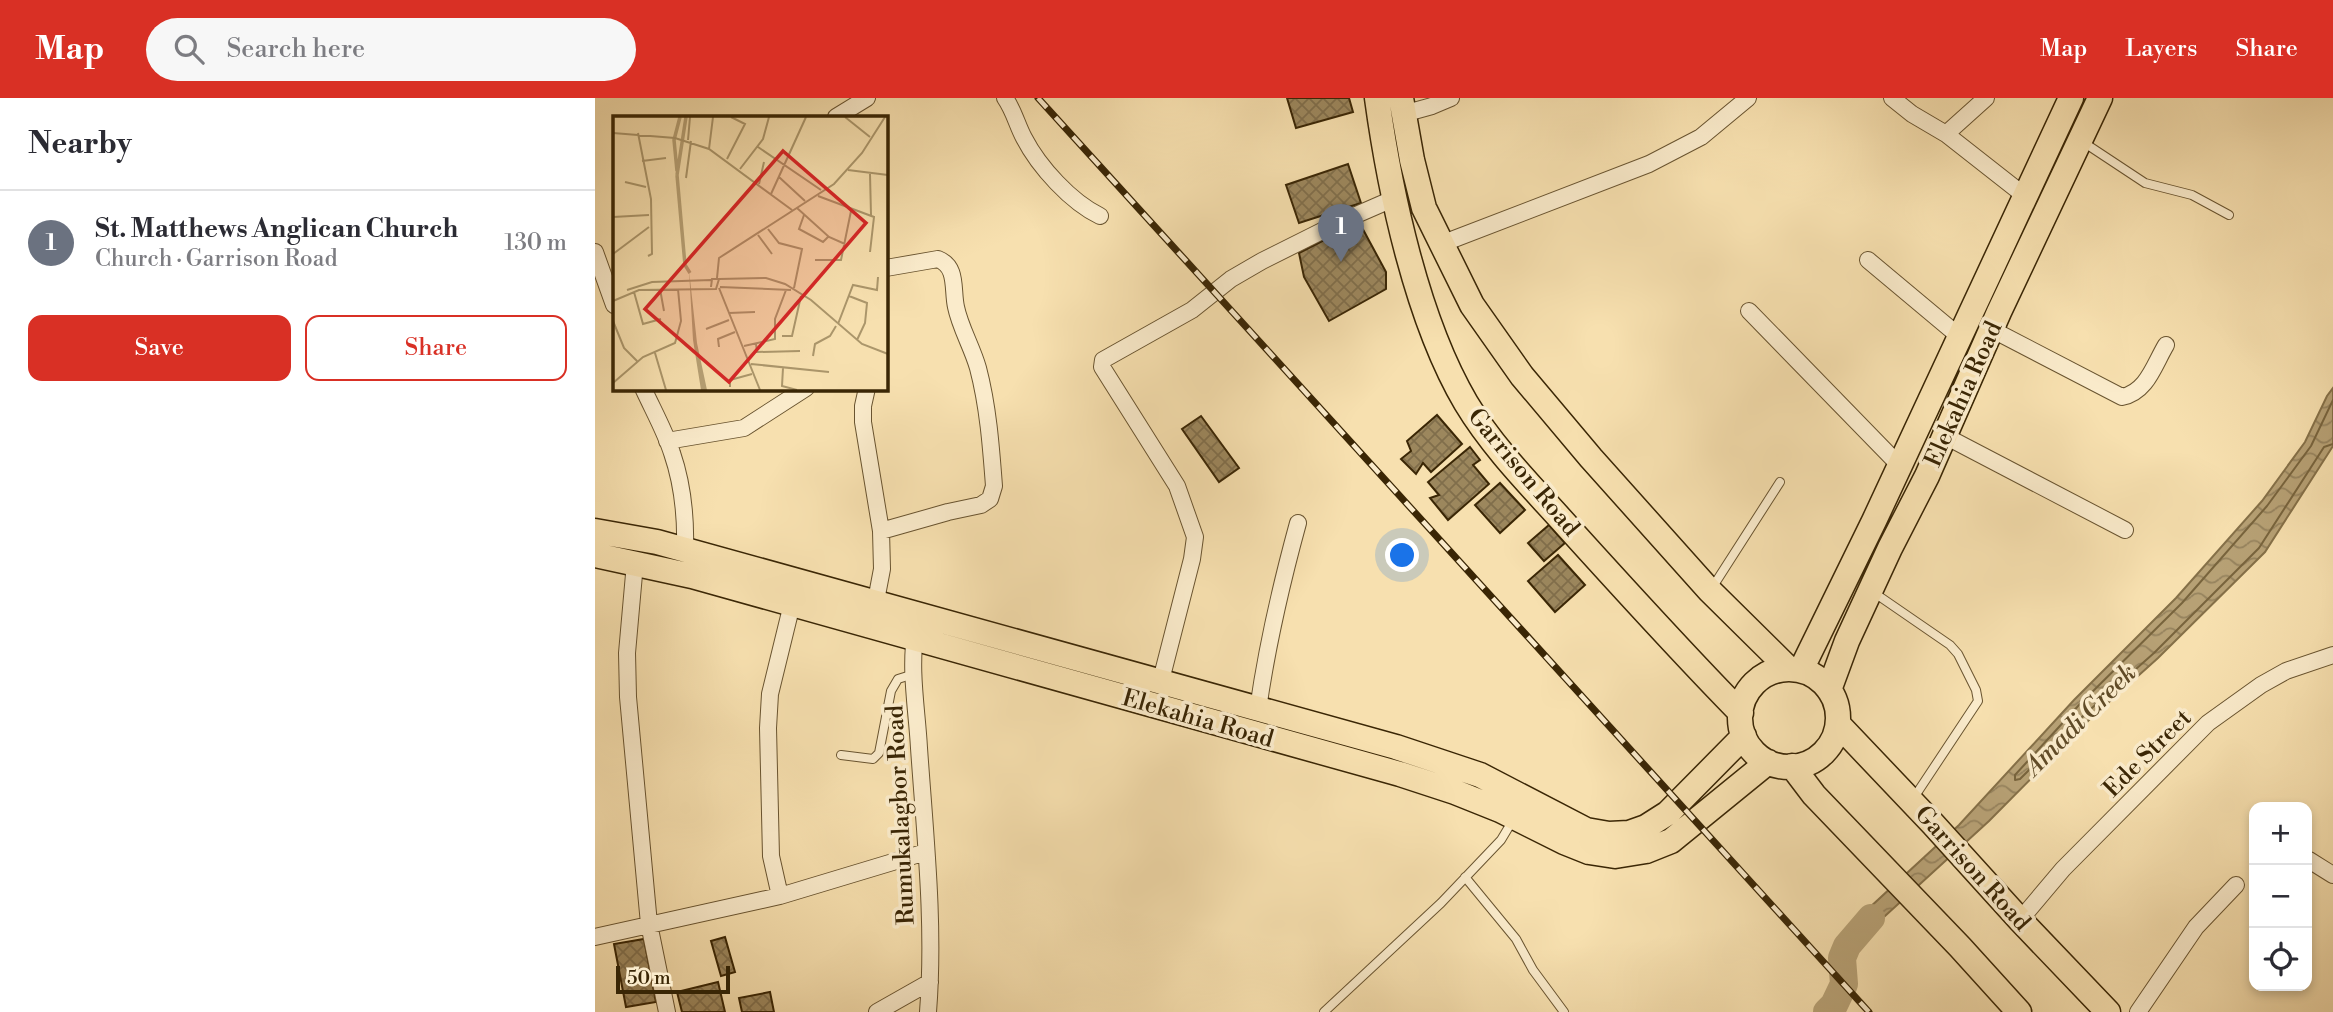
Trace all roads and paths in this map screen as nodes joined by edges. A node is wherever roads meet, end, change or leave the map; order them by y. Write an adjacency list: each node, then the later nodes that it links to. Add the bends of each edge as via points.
1 (867, 98): 11 (street)
2 (1005, 98): 17 (street, via 1036,156 1073,199)
3 (1377, 98): 15 (main road, Garrison Road)
4 (1451, 98): 10 (street, via 1433,106)
5 (1748, 98): 18 (street, via 1701,137 1649,164)
6 (1892, 98): 12 (street)
7 (1986, 98): 12 (street)
8 (2071, 98): 14 (main road, Elekahia Road)
9 (2099, 98): 13 (main road, Elekahia Road)
10 (1402, 106): 18 (main road, via 1425,208)
11 (840, 116)
12 (1946, 134): 14 (street)
13 (2079, 139): 16 (lane, via 2145,183 2192,195); 24 (main road, Elekahia Road)
14 (2025, 196): 25 (main road, Elekahia Road)
15 (1395, 198): 49 (street, via 1262,261 1192,310 1103,360 1102,367 1177,486 1195,537); 53 (main road, Garrison Road, via 1432,327 1449,371 1483,428)
16 (2229, 215)
17 (1100, 216)
18 (1441, 244): 41 (main road, via 1472,305 1522,376)
19 (603, 257): 22 (street)
20 (1868, 260): 25 (street)
21 (887, 268): 37 (street, via 938,259 947,265 986,400 994,485 991,499 981,505)
22 (613, 301)
23 (1749, 311): 32 (street)
24 (1991, 329): 26 (street, via 2122,397 2141,388); 30 (main road, Elekahia Road)
25 (1960, 337): 32 (main road, Elekahia Road)
26 (2166, 345)
27 (644, 390): 31 (street)
28 (803, 390): 31 (street, via 744,428)
29 (867, 390): 37 (street, via 863,422)
30 (1945, 436): 35 (street); 42 (main road, Elekahia Road)
31 (667, 440): 38 (street, via 680,484)
32 (1900, 466): 47 (main road, Elekahia Road)
33 (1780, 482): 41 (lane)
34 (1298, 523): 51 (street, via 1274,615)
35 (2125, 530)
36 (595, 531): 38 (main road, Elekahia Road)
37 (881, 531): 44 (street, via 882,569)
38 (685, 550): 44 (main road, Elekahia Road)
39 (595, 555): 40 (main road, Elekahia Road)
40 (635, 563): 43 (main road, Elekahia Road); 65 (street, via 628,697)
41 (1710, 591): 47 (main road)
42 (1870, 591): 50 (main road, Elekahia Road); 56 (lane, via 1950,645 1976,690 1972,710)
43 (792, 604): 44 (main road, Elekahia Road); 63 (street, via 770,694 768,728 771,856)
44 (874, 615): 45 (main road, Elekahia Road)
45 (916, 628): 48 (street, Rumukalagbor Road); 49 (main road, Elekahia Road); 57 (main road, Elekahia Road, via 1400,774)
46 (2333, 655): 64 (street, Ede Street, via 2286,671 2208,723 2063,869)
47 (1795, 670): 50 (main road, via 1812,674); 53 (main road, via 1777,670 1756,682 1743,701)
48 (914, 674): 54 (lane, via 898,679 891,691 876,757); 58 (street, Rumukalagbor Road)
49 (1160, 684): 51 (main road, Elekahia Road)
50 (1829, 690): 52 (main road)
51 (1258, 709): 53 (main road, Elekahia Road, via 1440,761 1509,789 1586,830 1609,834 1646,827 1668,813)
52 (1837, 724): 55 (main road, via 1821,755 1807,763); 56 (main road, Garrison Road)
53 (1742, 725): 55 (main road, via 1750,747)
54 (841, 754)
55 (1780, 764): 57 (main road, Elekahia Road, via 1671,841 1632,855 1589,852); 73 (main road)
56 (1911, 801): 64 (main road, Garrison Road)
57 (1515, 817): 61 (lane, via 1501,840)
58 (926, 852): 63 (street); 67 (street, Rumukalagbor Road)
59 (2312, 862): 60 (street)
60 (2333, 875)
61 (1465, 877): 71 (lane); 72 (lane, via 1515,939)
62 (2236, 885): 75 (street, via 2196,927)
63 (780, 896): 65 (street)
64 (2020, 920): 74 (main road, Garrison Road)
65 (649, 924): 66 (street); 68 (street)
66 (595, 937)
67 (930, 982): 69 (street); 70 (street, Rumukalagbor Road)
68 (667, 1012)
69 (877, 1012)
70 (928, 1012)
71 (1324, 1012)
72 (1564, 1012)
73 (2019, 1012)
74 (2108, 1012)
75 (2138, 1012)

